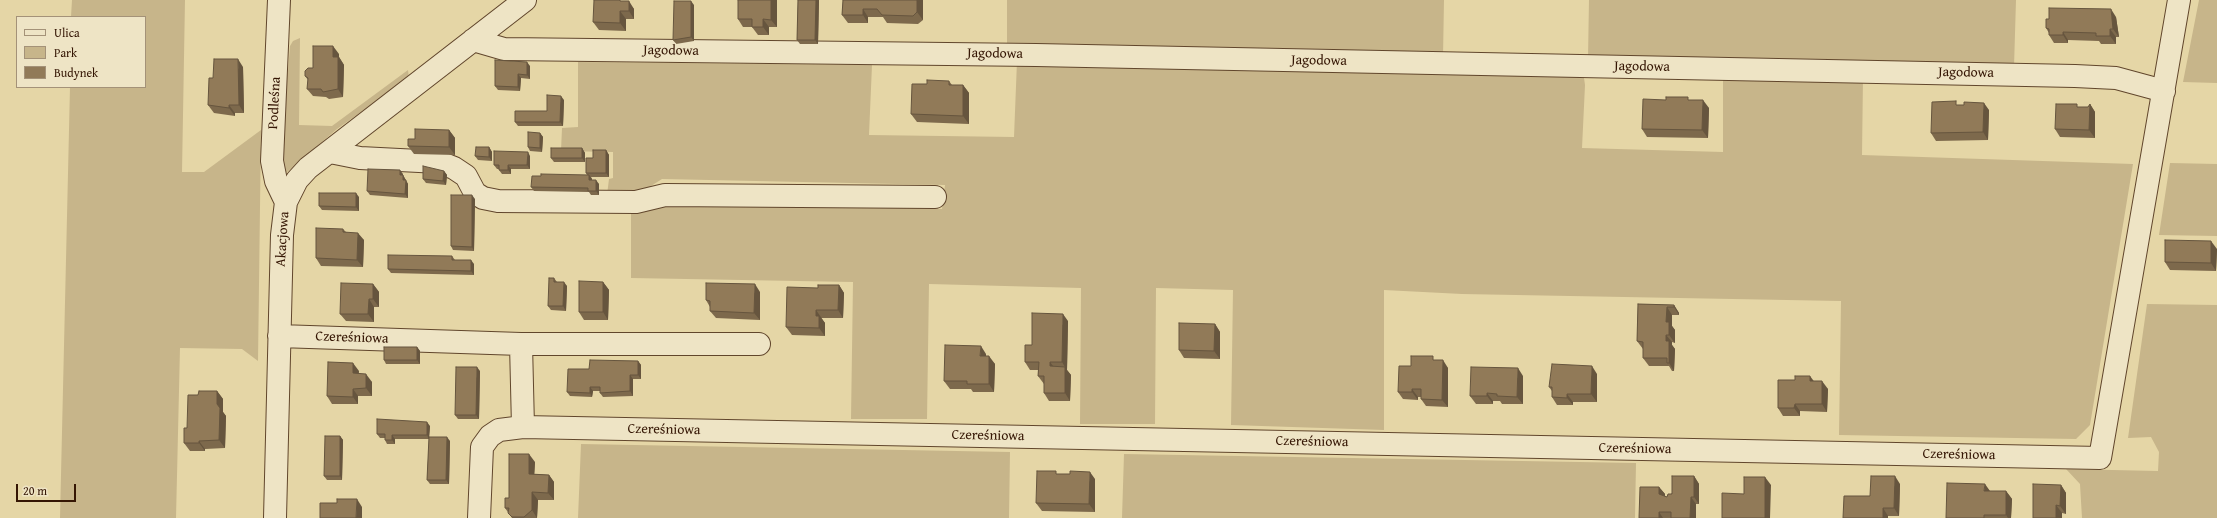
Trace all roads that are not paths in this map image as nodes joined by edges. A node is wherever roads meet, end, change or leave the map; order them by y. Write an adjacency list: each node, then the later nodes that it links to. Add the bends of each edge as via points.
1 (279, 0): 8 (street, Podleśna, via 272,162 276,181)
2 (525, 0): 4 (street, Akacjowa)
3 (2179, 0): 5 (street)
4 (473, 40): 5 (street, Jagodowa, via 504,49 1036,55 2075,76 2116,78); 6 (street, Akacjowa)
5 (2164, 91): 12 (street, Czereśniowa, via 2100,458)
6 (330, 152): 7 (street, via 360,158 439,162 466,176 475,193 483,198 498,201 636,202 666,195); 8 (street, Akacjowa, via 304,172)
7 (935, 197)
8 (286, 202): 9 (street, Akacjowa, via 282,235)
9 (279, 336): 10 (street, Czereśniowa); 13 (street, Akacjowa)
10 (522, 344): 11 (street, Czereśniowa); 12 (street)
11 (758, 344)
12 (523, 427): 14 (street, Czereśniowa, via 499,430 490,436 482,447)
13 (275, 518)
14 (479, 518)

